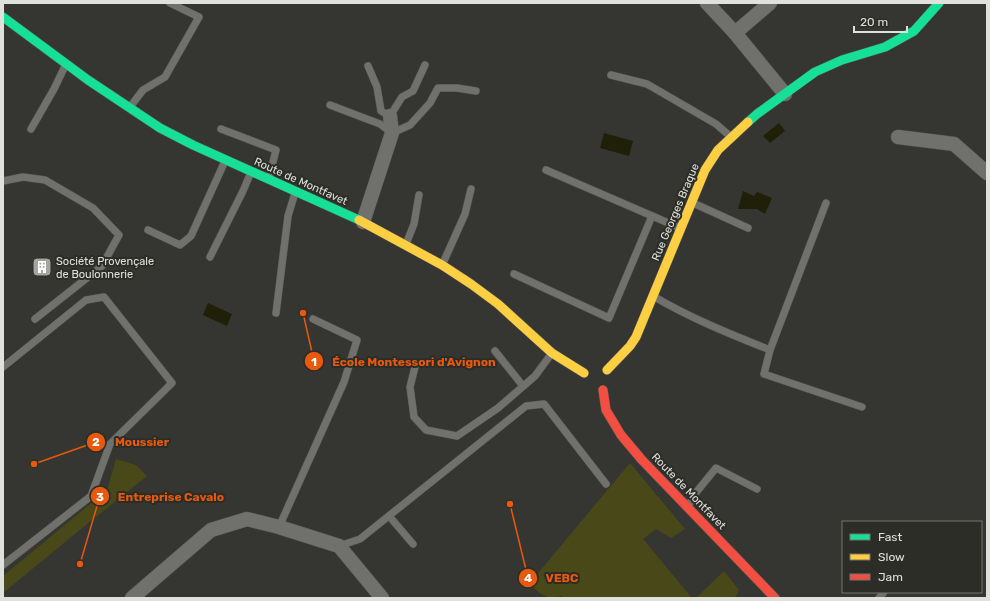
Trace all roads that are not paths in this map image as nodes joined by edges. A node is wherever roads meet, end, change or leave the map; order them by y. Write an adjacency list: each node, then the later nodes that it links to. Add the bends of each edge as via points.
1 (170, 3): 14 (lane, via 199,17 165,76 143,90)
2 (707, 3): 6 (street)
3 (770, 3): 6 (street)
4 (939, 3): 12 (street, Rue Georges Braque, via 914,31 885,47 842,60 815,72)
5 (5, 22): 7 (street, Route de Montfavet)
6 (735, 33): 12 (street)
7 (66, 64): 14 (street, Route de Montfavet); 16 (lane)
8 (425, 65): 15 (lane, via 413,91 402,97)
9 (368, 66): 15 (lane, via 377,87 381,111)
10 (611, 75): 19 (lane, via 647,84 716,124)
11 (476, 91): 18 (lane, via 438,88 430,103 410,125)
12 (785, 94): 19 (street, Rue Georges Braque)
13 (330, 105): 18 (lane, via 380,124)
14 (129, 108): 21 (street, Route de Montfavet, via 186,142)
15 (390, 116): 18 (street)
16 (30, 129)
17 (221, 129): 25 (lane, via 276,150)
18 (392, 133): 33 (street)
19 (731, 137): 30 (street, Rue Georges Braque, via 718,150 705,170)
20 (898, 138): 24 (street, via 954,144)
21 (226, 160): 23 (street, Route de Montfavet); 36 (lane, via 191,236 180,245)
22 (546, 170): 32 (lane)
23 (251, 172): 25 (street, Route de Montfavet); 38 (lane)
24 (987, 173)
25 (268, 180): 28 (street, Route de Montfavet)
26 (3, 181): 44 (lane, via 23,177 45,180 94,208 120,234 102,266)
27 (470, 189): 39 (lane, via 465,214)
28 (296, 192): 33 (street, Route de Montfavet); 42 (lane, via 288,216)
29 (419, 195): 37 (lane, via 414,224)
30 (690, 202): 34 (lane); 35 (street, Rue Georges Braque)
31 (826, 203): 45 (lane)
32 (652, 216): 35 (lane); 40 (lane, via 609,318)
33 (363, 222): 37 (street, Route de Montfavet)
34 (748, 228)
35 (680, 229): 41 (street, Rue Georges Braque)
36 (148, 230)
37 (406, 244): 39 (street, Route de Montfavet)
38 (210, 257)
39 (442, 265): 47 (street, Route de Montfavet, via 498,304)
40 (514, 274)
41 (653, 296): 45 (lane, via 677,310); 50 (street, Rue Georges Braque, via 630,346)
42 (276, 313)
43 (314, 319): 57 (lane, via 357,340 344,382)
44 (35, 320)
45 (770, 350): 52 (lane, via 764,374)
46 (495, 351): 51 (lane)
47 (552, 353): 50 (street, Route de Montfavet); 51 (lane, via 535,376)
48 (3, 366): 60 (lane, via 86,300 104,297 172,383 110,444 91,496)
49 (415, 367): 51 (lane, via 410,387 414,418 426,430 457,436 498,408)
50 (598, 378): 55 (street, Route de Montfavet, via 606,410 621,435)
51 (523, 386)
52 (862, 407)
53 (606, 484): 56 (lane, via 544,404 526,406)
54 (757, 489): 55 (lane, via 716,468)
55 (687, 507): 63 (street, Route de Montfavet)
56 (389, 516): 58 (lane); 59 (lane, via 360,539)
57 (279, 527): 59 (street); 61 (street, via 247,519 211,530)
58 (413, 544)
59 (339, 546): 62 (street)
60 (3, 565)
61 (132, 598)
62 (382, 598)
63 (774, 598)

